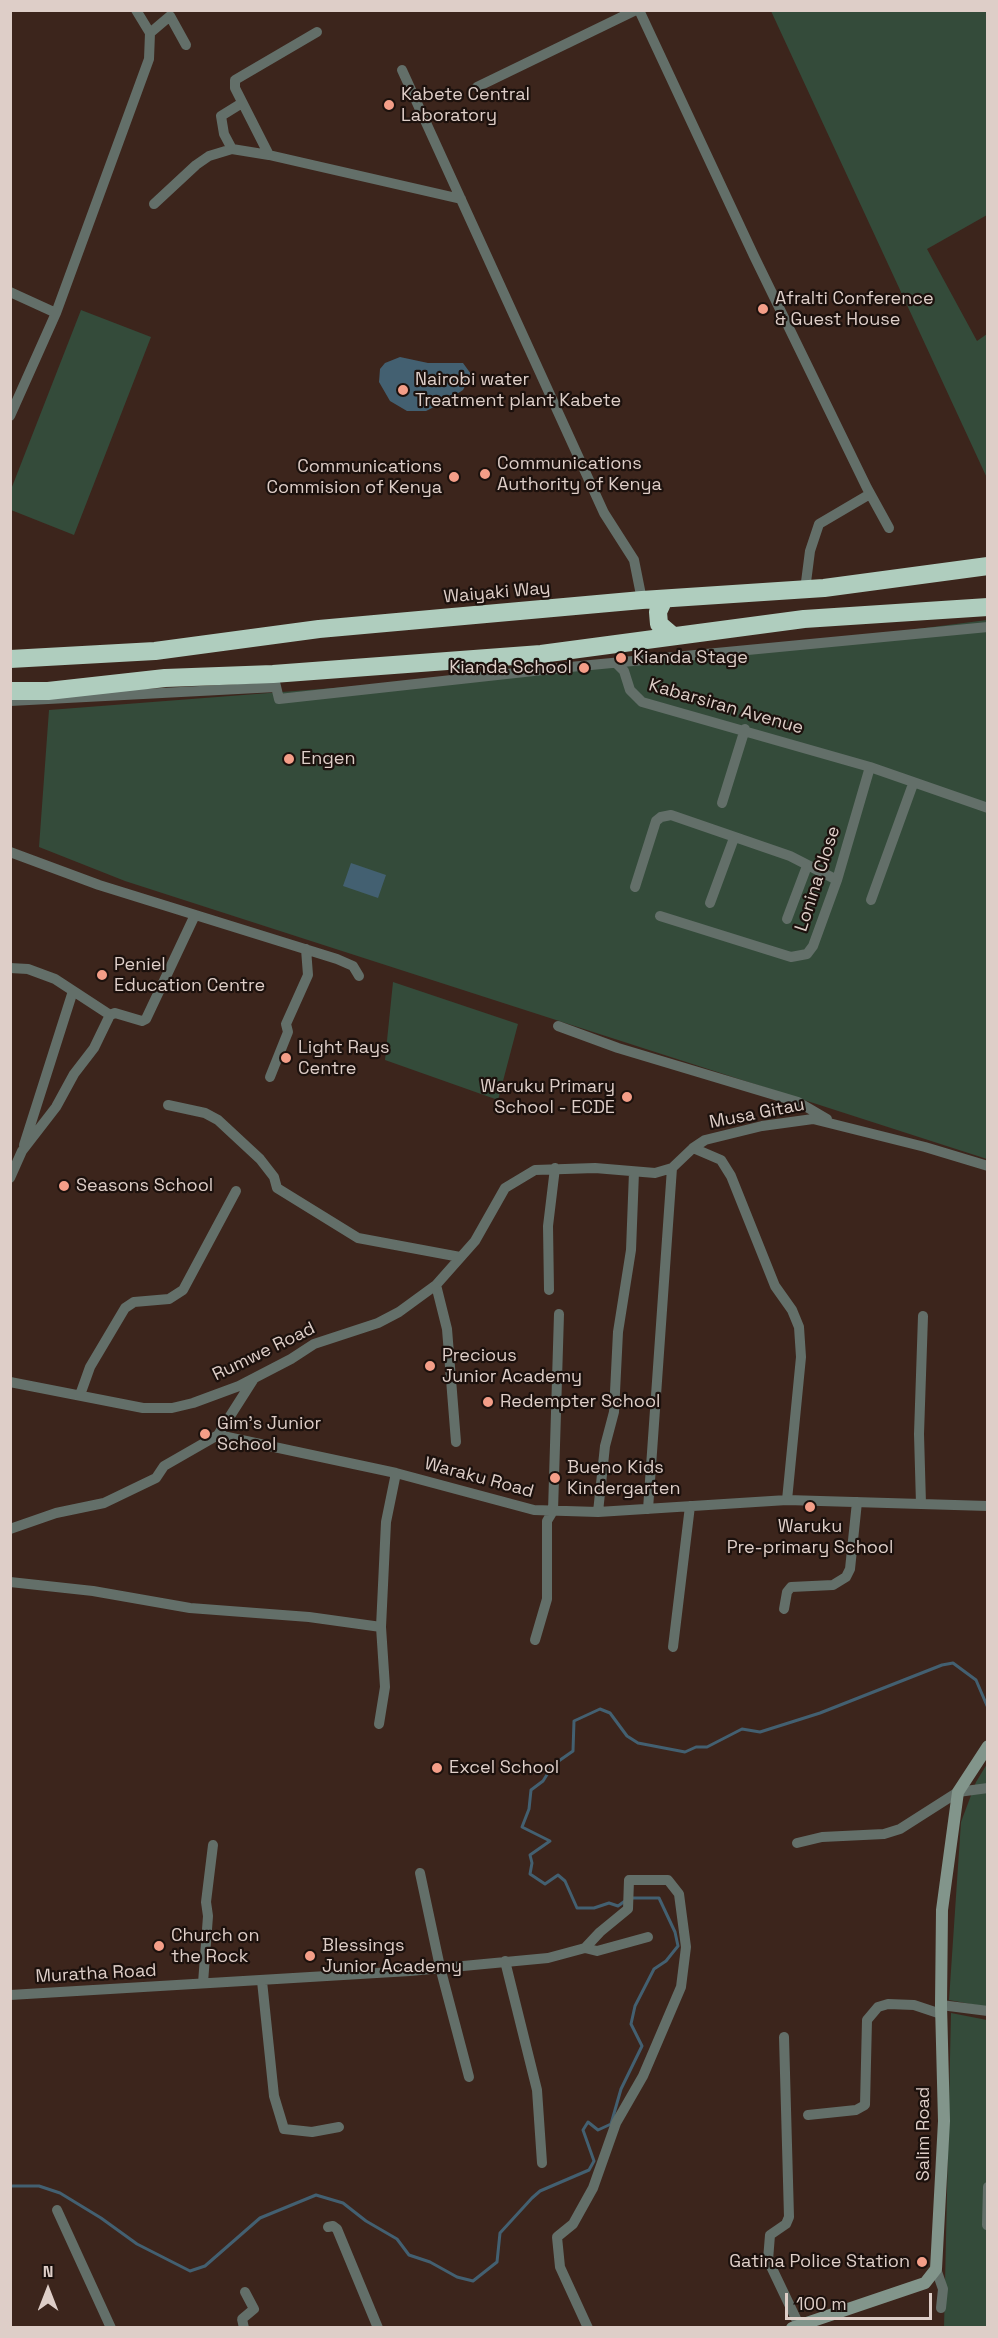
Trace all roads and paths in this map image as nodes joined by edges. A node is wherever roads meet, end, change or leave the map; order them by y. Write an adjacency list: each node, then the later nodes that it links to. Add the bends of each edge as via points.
1 (136, 10): 4 (street)
2 (637, 10): 7 (street); 16 (street)
3 (317, 32): 8 (street, via 235,80)
4 (150, 33): 5 (street, via 170,16); 14 (street, via 148,59)
5 (186, 45)
6 (402, 70): 11 (street)
7 (477, 87)
8 (242, 103): 9 (street, via 221,116); 10 (street)
9 (232, 149): 10 (street); 12 (street, via 196,165)
10 (269, 155): 11 (street)
11 (461, 199): 21 (street, via 604,513 634,560)
12 (154, 204)
13 (11, 294): 14 (street)
14 (56, 313): 15 (street)
15 (10, 416)
16 (870, 494): 17 (street); 19 (street, via 819,524 812,537)
17 (889, 528)
18 (987, 566): 19 (highway, Waiyaki Way)
19 (809, 589): 20 (highway, Waiyaki Way); 23 (highway, via 805,606)
20 (664, 599): 21 (highway, Waiyaki Way); 25 (highway, via 658,612 659,624)
21 (642, 600): 27 (highway, Waiyaki Way, via 319,630 155,651)
22 (987, 607): 23 (highway)
23 (816, 618): 25 (highway)
24 (987, 627): 28 (street)
25 (673, 636): 26 (highway)
26 (614, 644): 28 (street); 29 (highway)
27 (10, 659)
28 (616, 663): 29 (street, via 279,699); 32 (street, Kabarsiran Avenue, via 624,671 630,690 642,702)
29 (275, 680): 30 (highway, via 165,678 48,691); 31 (street)
30 (10, 691)
31 (10, 701)
32 (745, 729): 33 (street, Kabarsiran Avenue); 35 (street)
33 (870, 767): 34 (street, Kabarsiran Avenue); 40 (street, Lonina Close)
34 (913, 784): 36 (street, Kabarsiran Avenue); 42 (street)
35 (722, 803)
36 (987, 808)
37 (734, 838): 39 (street, via 790,856); 41 (street, via 671,816 661,817 653,828); 43 (street)
38 (10, 852): 44 (street)
39 (807, 866): 40 (street); 46 (street)
40 (837, 880): 45 (street, Lonina Close, via 813,946 798,958)
41 (635, 887)
42 (871, 900)
43 (710, 903)
44 (195, 915): 47 (street); 51 (street, via 146,1019)
45 (660, 916)
46 (787, 919)
47 (306, 949): 49 (street, via 353,966); 53 (street, via 308,975 286,1024 288,1032)
48 (10, 968): 50 (street, via 28,969)
49 (359, 976)
50 (73, 991): 51 (street); 57 (street)
51 (110, 1015): 57 (street, via 56,1107)
52 (558, 1026): 55 (street, via 798,1102)
53 (270, 1077)
54 (168, 1105): 64 (street, via 218,1120 260,1159 278,1188 357,1238)
55 (835, 1123): 56 (street, Musa Gitau, via 791,1121 727,1133); 58 (street, Musa Gitau)
56 (693, 1148): 60 (street, Musa Gitau); 75 (street, via 721,1160 731,1176 775,1286 799,1327 801,1357)
57 (22, 1151): 62 (street)
58 (987, 1166)
59 (555, 1167): 61 (street); 64 (street, via 524,1174 505,1188 475,1242); 66 (street, via 549,1226)
60 (672, 1168): 61 (street, via 655,1173); 80 (street)
61 (634, 1172): 82 (street, via 631,1250 618,1332 614,1412 605,1446)
62 (10, 1178)
63 (236, 1191): 71 (street, via 183,1290 170,1299 134,1302 125,1308 90,1367)
64 (460, 1257): 65 (street, Rumwe Road)
65 (436, 1285): 69 (street, Rumwe Road, via 378,1323 314,1344); 73 (street, via 447,1329)
66 (549, 1290)
67 (559, 1314): 81 (street)
68 (923, 1316): 77 (street)
69 (254, 1379): 71 (street, Rumwe Road, via 172,1408 143,1408); 72 (street)
70 (10, 1382): 71 (street, Rumwe Road)
71 (80, 1395)
72 (218, 1435): 74 (street, Waraku Road); 83 (street, via 164,1466 156,1478 135,1489 104,1503 56,1513)
73 (456, 1442)
74 (396, 1473): 81 (street, Waraku Road, via 470,1495); 86 (street, via 386,1522)
75 (787, 1500): 76 (street, Waraku Road); 78 (street, Waraku Road)
76 (857, 1502): 77 (street, Waraku Road); 85 (street, via 846,1577 833,1585 791,1587)
77 (921, 1504): 79 (street, Waraku Road)
78 (690, 1506): 80 (street, Waraku Road); 88 (street)
79 (987, 1506)
80 (648, 1509): 82 (street, Waraku Road)
81 (553, 1511): 82 (street, Waraku Road); 87 (street, via 547,1521 547,1599)
82 (598, 1512)
83 (10, 1529)
84 (10, 1582): 86 (street, via 190,1608)
85 (784, 1610)
86 (381, 1627): 89 (street, via 385,1686)
87 (535, 1640)
88 (673, 1647)
89 (379, 1724)
90 (987, 1746): 92 (street)
91 (987, 1788): 92 (street)
92 (958, 1792): 93 (street, via 900,1829); 103 (street, Salim Road, via 942,1910)
93 (797, 1843)
94 (213, 1845): 101 (street)
95 (420, 1873): 99 (street)
96 (648, 1937): 97 (street, Muratha Road, via 597,1951)
97 (585, 1948): 98 (street, Muratha Road, via 548,1958); 121 (street, via 628,1909 630,1881 668,1880 679,1894 686,1947 681,1987 643,2076 616,2123 593,2188 573,2224 557,2237 560,2267)
98 (506, 1961): 99 (street, Muratha Road); 109 (street, via 537,2090)
99 (440, 1967): 100 (street, Muratha Road); 106 (street)
100 (262, 1981): 101 (street, Muratha Road); 108 (street, via 274,2096 284,2129 312,2132)
101 (203, 1983): 102 (street, Muratha Road)
102 (10, 1995)
103 (941, 2009): 104 (street); 107 (street, via 901,2004 878,2007 867,2020 865,2105 856,2110); 114 (street, Salim Road, via 944,2121)
104 (987, 2011)
105 (784, 2037): 117 (street, via 789,2217 786,2224 770,2235 768,2260)
106 (469, 2077)
107 (808, 2115)
108 (339, 2127)
109 (542, 2163)
110 (987, 2187): 112 (street)
111 (57, 2210): 118 (street)
112 (987, 2225)
113 (328, 2227): 120 (street, via 337,2229)
114 (936, 2269): 116 (street, Salim Road, via 943,2289); 117 (street, via 925,2283)
115 (245, 2292): 119 (street, via 254,2309 242,2319)
116 (941, 2308)
117 (796, 2326)
118 (111, 2328)
119 (244, 2328)
120 (378, 2328)
121 (588, 2328)

